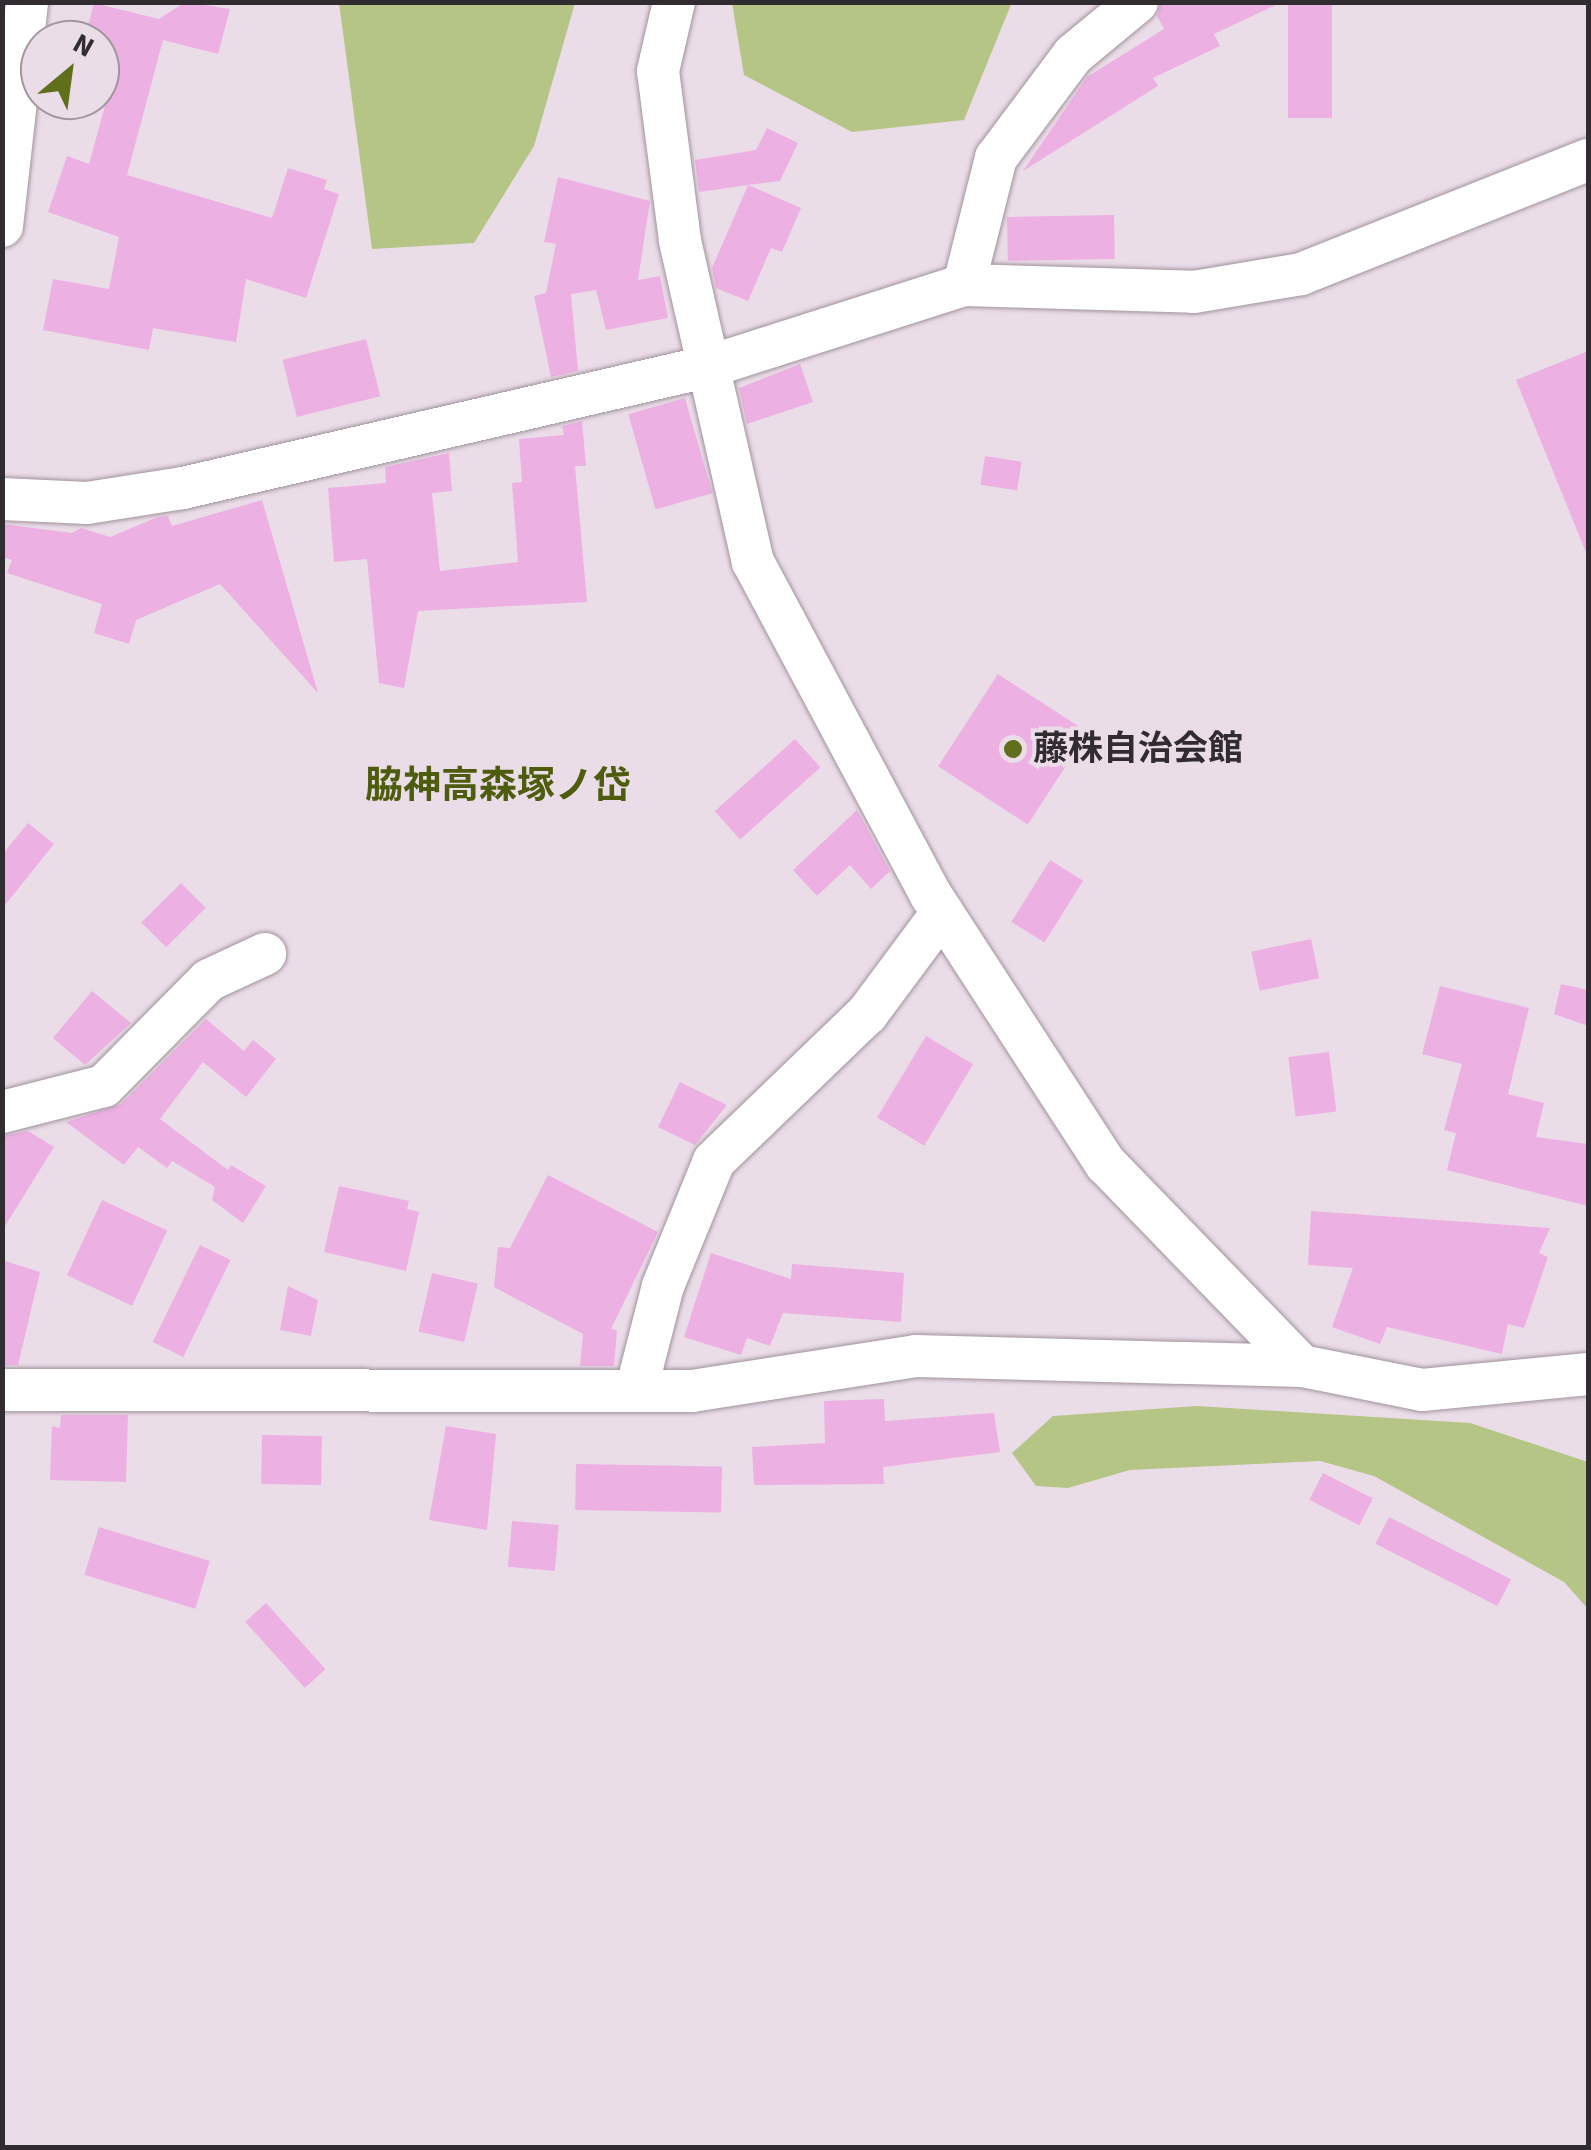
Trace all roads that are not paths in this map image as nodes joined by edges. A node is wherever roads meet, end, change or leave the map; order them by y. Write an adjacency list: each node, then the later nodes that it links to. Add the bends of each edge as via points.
1 (27, 2): 5 (street)
2 (674, 2): 7 (street, via 658,71 680,241)
3 (1137, 2): 6 (street, via 1073,55 996,158)
4 (1588, 160): 6 (street, via 1301,274 1194,292)
5 (2, 226)
6 (964, 284): 7 (street)
7 (710, 366): 8 (street, via 183,488 87,503); 9 (street, via 737,513 753,562)
8 (2, 499)
9 (942, 913): 12 (street, via 1106,1164); 15 (street, via 867,1014 714,1160 663,1286)
10 (264, 954): 11 (street, via 209,980 104,1086)
11 (2, 1112)
12 (1302, 1366): 13 (street, via 1422,1390); 15 (street, via 916,1356 692,1391)
13 (1588, 1374)
14 (2, 1390): 15 (street)
15 (636, 1391)

